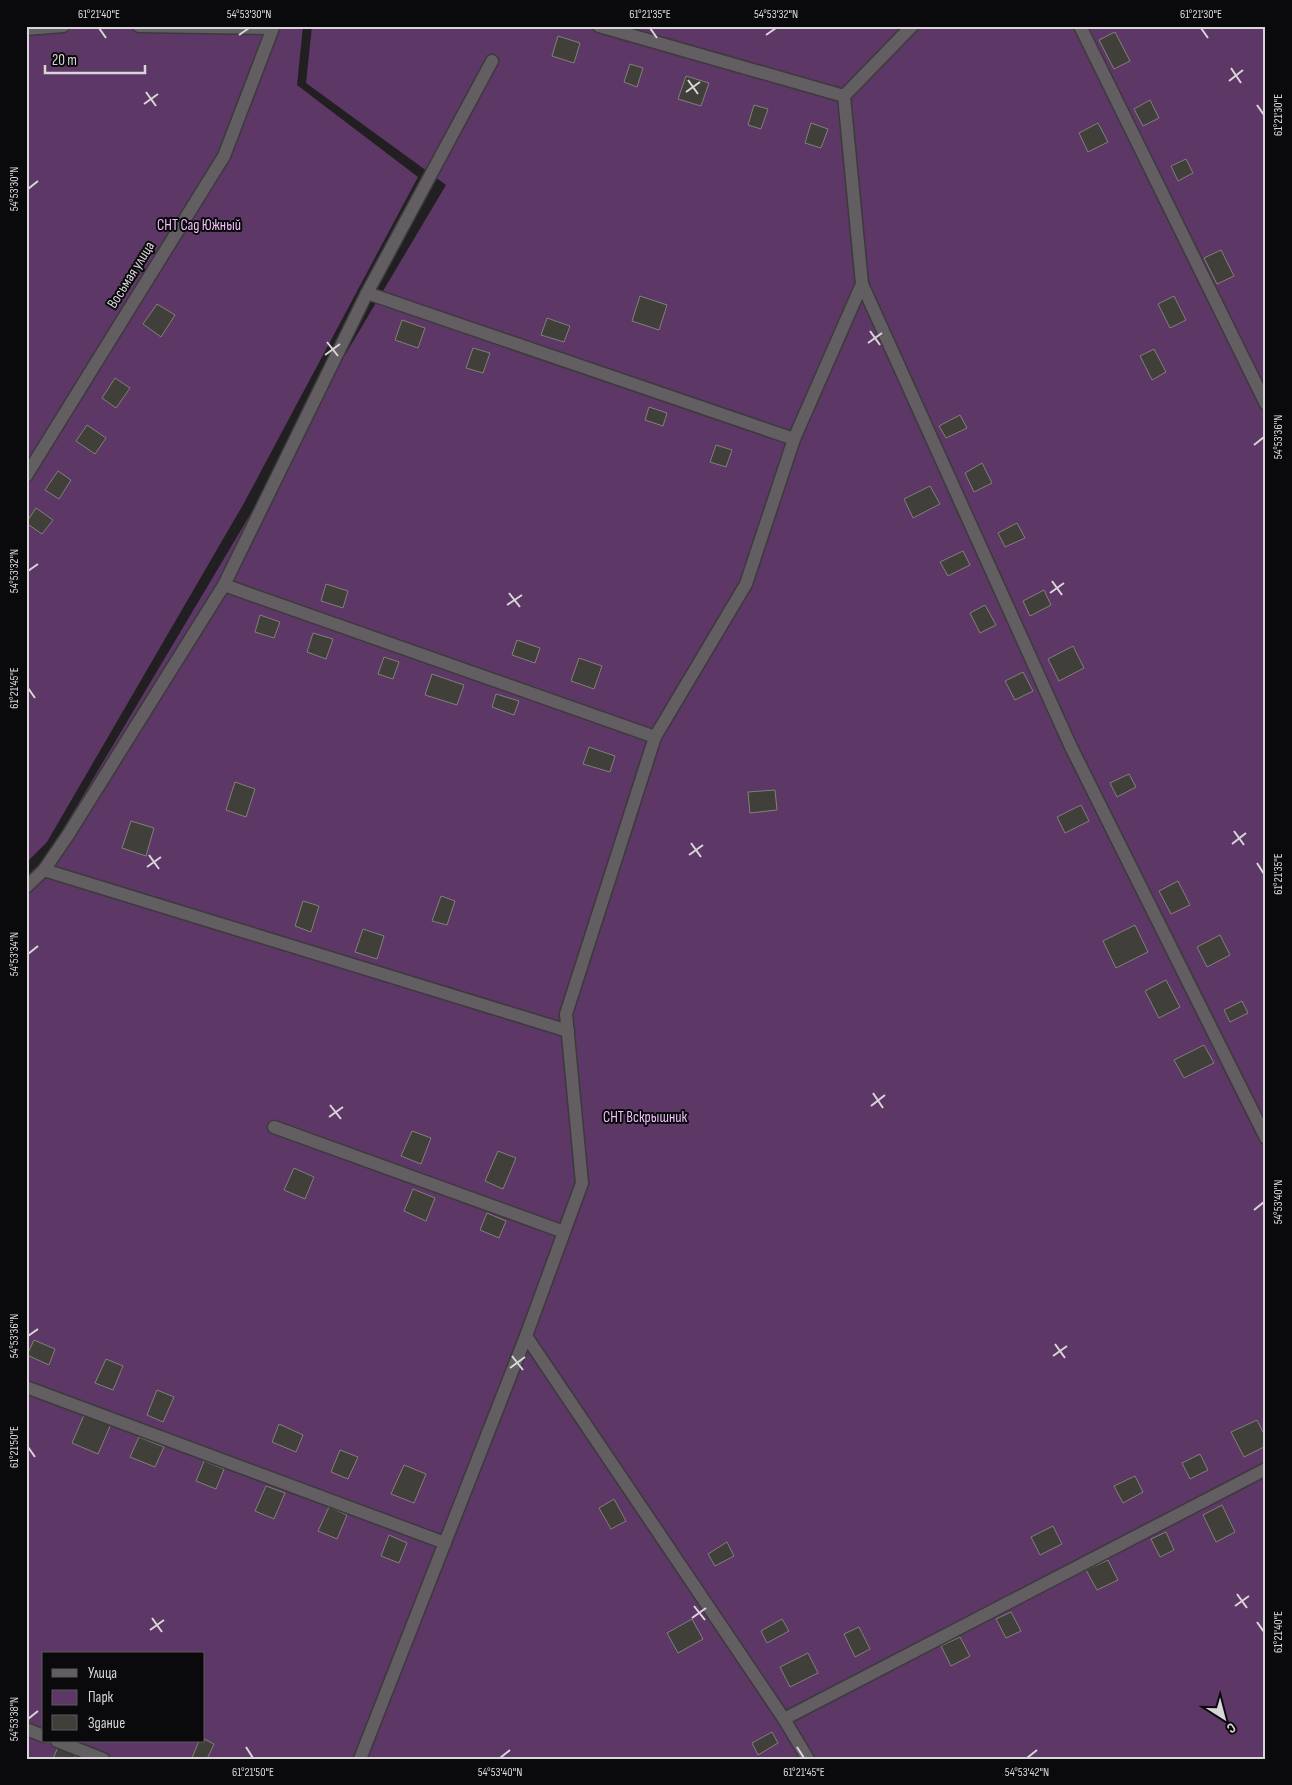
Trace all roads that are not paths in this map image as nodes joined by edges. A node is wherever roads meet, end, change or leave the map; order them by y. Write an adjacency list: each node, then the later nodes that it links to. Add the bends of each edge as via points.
1 (63, 26): 6 (street)
2 (139, 26): 13 (street, Восьмая улица, via 273,28 224,156)
3 (599, 26): 8 (street)
4 (912, 26): 8 (street)
5 (1080, 26): 11 (street)
6 (26, 29)
7 (492, 61): 10 (street)
8 (844, 96): 9 (street)
9 (862, 284): 12 (street); 20 (street, via 1071,748)
10 (367, 293): 12 (street); 14 (street)
11 (1266, 404)
12 (794, 439): 15 (street, via 746,584)
13 (26, 476)
14 (224, 585): 15 (street); 16 (street)
15 (656, 737): 18 (street, via 566,1014)
16 (44, 870): 17 (street); 18 (street)
17 (26, 887)
18 (568, 1031): 21 (street, via 582,1182)
19 (274, 1127): 21 (street)
20 (1266, 1138)
21 (564, 1232): 22 (street)
22 (526, 1336): 25 (street); 26 (street)
23 (26, 1387): 25 (street)
24 (1266, 1469): 26 (street)
25 (445, 1543): 31 (street)
26 (784, 1719): 32 (street)
27 (26, 1729): 28 (street)
28 (42, 1735)
29 (60, 1742): 30 (street)
30 (102, 1759)
31 (360, 1759)
32 (808, 1759)

